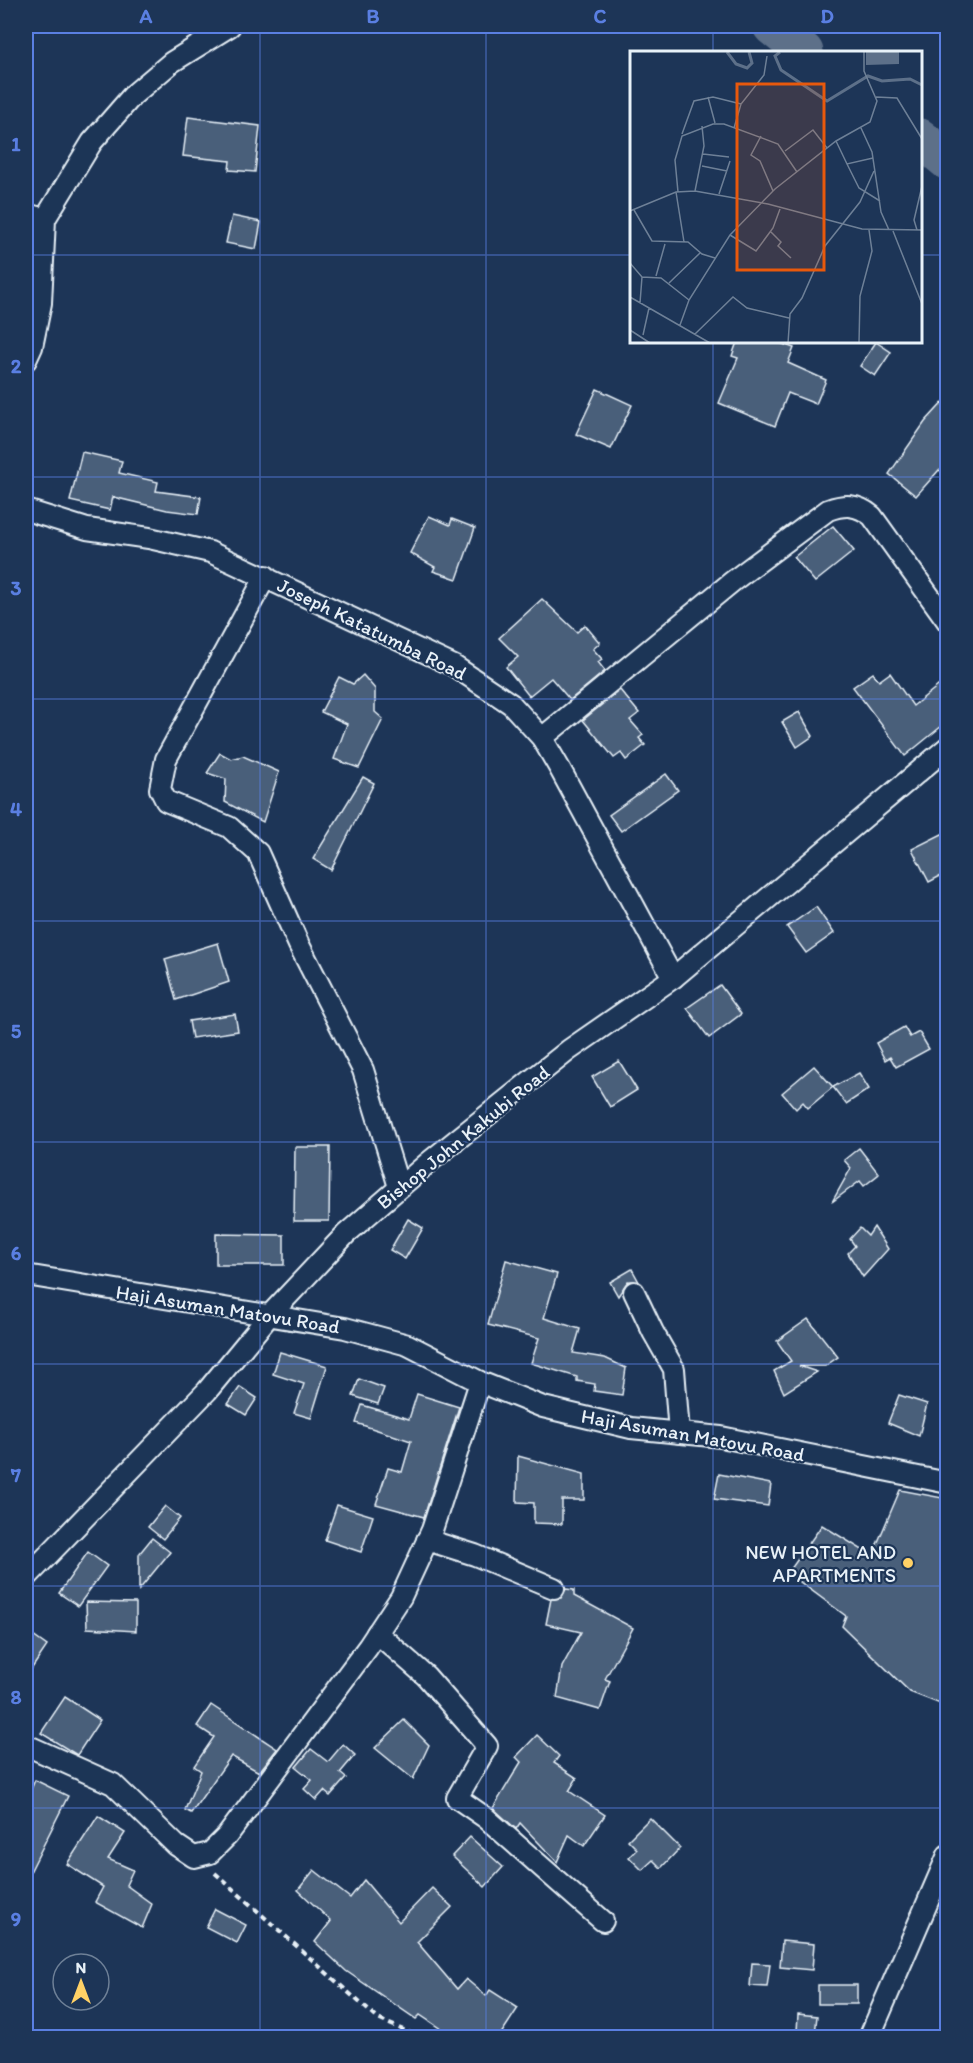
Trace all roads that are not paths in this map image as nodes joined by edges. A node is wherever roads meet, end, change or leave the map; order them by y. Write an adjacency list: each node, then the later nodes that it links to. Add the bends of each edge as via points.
1 (230, 26): 3 (street, via 172,62 133,95 92,142)
2 (26, 214): 3 (street)
3 (45, 219): 4 (street, via 41,303)
4 (26, 360)
5 (26, 510): 6 (street, Joseph Katatumba Road, via 87,530 149,538 210,552)
6 (266, 576): 8 (street, Joseph Katatumba Road, via 454,666 511,704); 11 (street, via 166,759 160,789 166,801 229,827 258,853 299,945 363,1070)
7 (948, 622): 8 (street, via 872,516 861,507 843,504 828,510 733,581)
8 (542, 738): 10 (street, Joseph Katatumba Road)
9 (948, 747): 10 (street, Bishop John Kakubi Road)
10 (673, 978): 11 (street, Bishop John Kakubi Road, via 569,1050)
11 (399, 1187): 14 (street, Bishop John Kakubi Road, via 346,1234)
12 (26, 1275): 14 (street, Haji Asuman Matovu Road)
13 (634, 1292): 16 (street, via 674,1369)
14 (268, 1317): 15 (street, Haji Asuman Matovu Road, via 345,1328 408,1345); 19 (street, Bishop John Kakubi Road, via 207,1391)
15 (480, 1382): 16 (street, Haji Asuman Matovu Road, via 543,1407 631,1428); 18 (street)
16 (679, 1433): 17 (street, Haji Asuman Matovu Road, via 721,1437)
17 (948, 1483)
18 (427, 1540): 20 (street); 21 (street, via 401,1597)
19 (26, 1578)
20 (554, 1588)
21 (377, 1633): 22 (street, via 210,1854 196,1856 176,1845 113,1784); 24 (street, via 426,1676 487,1746 457,1798 495,1826)
22 (26, 1745)
23 (948, 1855): 25 (street)
24 (603, 1921)
25 (869, 2037)

